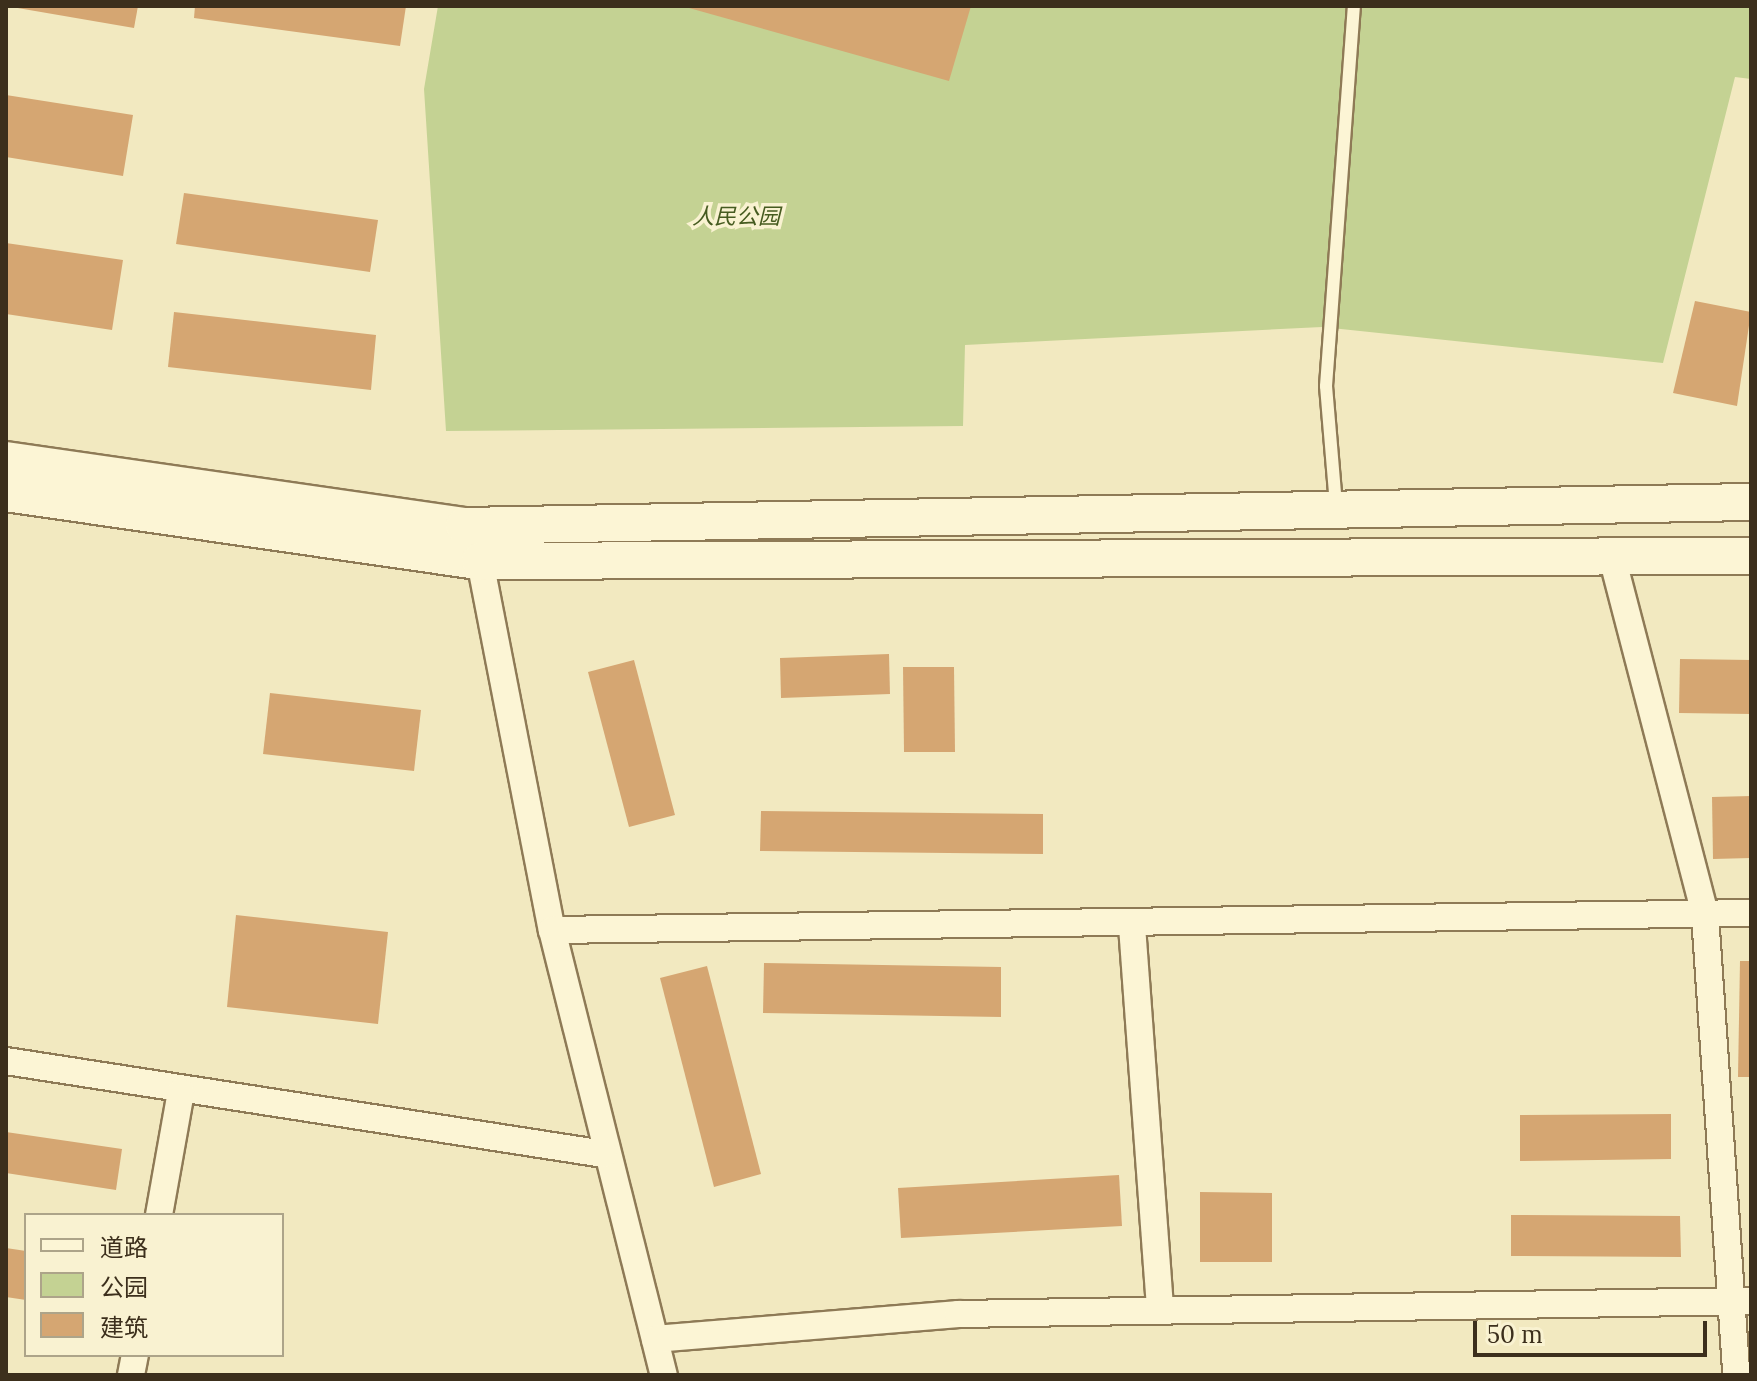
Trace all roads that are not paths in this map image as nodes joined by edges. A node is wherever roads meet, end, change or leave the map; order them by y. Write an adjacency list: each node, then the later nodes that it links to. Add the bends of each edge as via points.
1 (1354, 6): 5 (lane, via 1326,386)
2 (6, 460): 5 (main road, via 464,526)
3 (6, 493): 8 (main road)
4 (1751, 502): 5 (main road)
5 (1336, 507)
6 (1751, 556): 7 (main road)
7 (1612, 557): 8 (main road); 10 (street)
8 (480, 561): 12 (street)
9 (1751, 913): 10 (street)
10 (1705, 915): 11 (street); 17 (street)
11 (1132, 926): 12 (street); 18 (street)
12 (552, 930): 15 (street)
13 (6, 1061): 14 (street)
14 (181, 1092): 15 (street); 16 (street)
15 (604, 1154): 19 (street)
16 (159, 1213)
17 (1740, 1301): 18 (street); 21 (street)
18 (1160, 1309): 19 (street, via 958,1314)
19 (655, 1339): 20 (street)
20 (664, 1375)
21 (1736, 1375)

